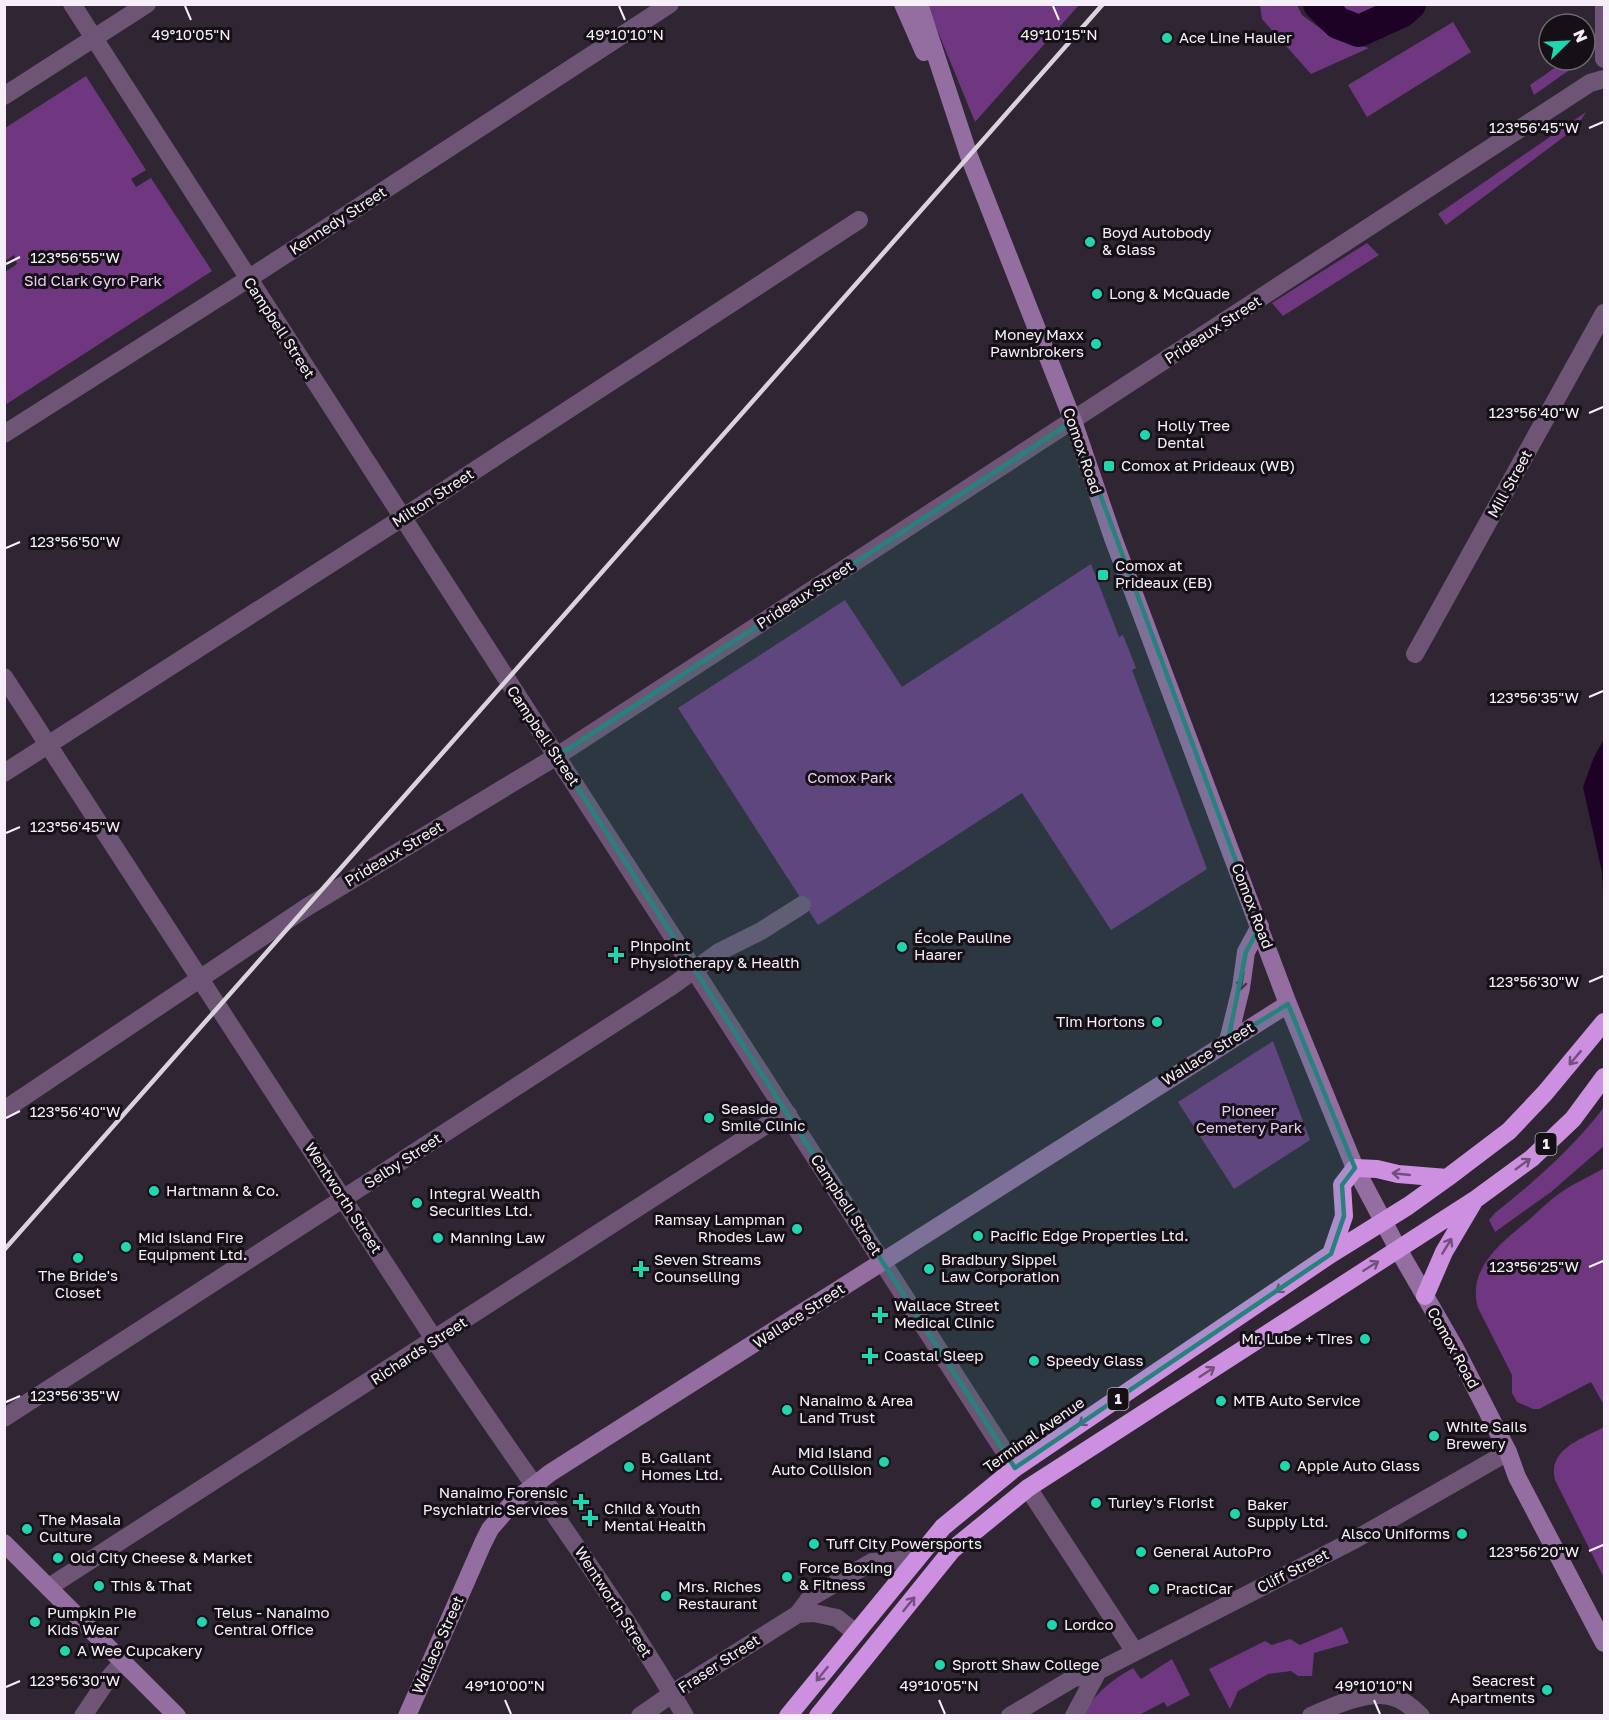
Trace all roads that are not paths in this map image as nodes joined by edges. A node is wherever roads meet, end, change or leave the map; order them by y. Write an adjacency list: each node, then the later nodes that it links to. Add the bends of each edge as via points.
1 (72, 4): 7 (street, Campbell Street)
2 (147, 4): 7 (street)
3 (670, 4): 13 (street, Kennedy Street)
4 (903, 4): 11 (street, Comox Road)
5 (919, 4): 11 (street, Comox Road)
6 (1604, 4): 8 (street)
7 (93, 39): 10 (street); 13 (street, Campbell Street)
8 (1605, 58)
9 (1605, 79): 15 (street, Prideaux Street, via 1590,84)
10 (4, 96)
11 (964, 141): 15 (street, Comox Road)
12 (859, 220): 17 (street, Milton Street)
13 (248, 279): 16 (street, Kennedy Street); 17 (street, Campbell Street)
14 (1605, 313): 18 (street, Mill Street)
15 (1073, 421): 21 (street, Prideaux Street); 24 (street, Comox Road, via 1117,549)
16 (4, 434)
17 (402, 518): 20 (street, Milton Street); 21 (street, Campbell Street)
18 (1414, 654)
19 (4, 677): 20 (street, Wentworth Street)
20 (50, 746): 22 (street, Milton Street); 26 (street, Wentworth Street)
21 (557, 756): 25 (street, Campbell Street); 26 (street, Prideaux Street, via 306,907)
22 (4, 773)
23 (802, 905): 25 (street, Selby Street)
24 (1260, 926): 27 (street, Comox Road); 29 (street, one-way to 29, via 1246,952)
25 (695, 969): 32 (street, Campbell Street); 36 (street, Selby Street)
26 (200, 978): 31 (street, Prideaux Street); 36 (street, Wentworth Street)
27 (1288, 1004): 29 (street, Wallace Street); 33 (street, Comox Road)
28 (1605, 1022): 34 (highway, 1, one-way to 34, via 1509,1131)
29 (1228, 1041): 40 (street, Wallace Street)
30 (1605, 1077): 35 (highway, 1, one-way to 30, via 1573,1119)
31 (4, 1110)
32 (788, 1114): 40 (street, Campbell Street); 42 (street, Richards Street)
33 (1355, 1168): 34 (highway, one-way to 33); 37 (street, Comox Road); 39 (highway, via 1342,1185 1344,1216)
34 (1447, 1178): 37 (highway, 1)
35 (1476, 1199): 38 (highway, 1); 41 (highway, one-way to 35, via 1444,1252)
36 (344, 1200): 42 (street, Wentworth Street); 43 (street, Selby Street)
37 (1383, 1222): 38 (street, Comox Road); 39 (highway, Terminal Avenue / 1)
38 (1398, 1249): 41 (street, Comox Road); 47 (highway, 1, one-way to 38)
39 (1331, 1254): 45 (highway, Terminal Avenue / 1, one-way to 45)
40 (883, 1262): 45 (street, Campbell Street); 46 (street, Wallace Street)
41 (1425, 1296): 44 (street, Comox Road)
42 (435, 1340): 46 (street, Wentworth Street); 50 (street, Richards Street)
43 (4, 1418)
44 (1508, 1452): 53 (street, Comox Road, via 1517,1477); 54 (street, Cliff Street, via 1356,1539)
45 (1015, 1468): 49 (highway, Terminal Avenue / 1, via 943,1527)
46 (534, 1485): 57 (street, Wentworth Street); 61 (street, Wallace Street, via 490,1529)
47 (1028, 1488): 54 (street); 65 (highway, 1, one-way to 47, via 952,1550)
48 (4, 1543): 50 (street)
49 (917, 1559): 51 (street, Fraser Street, via 872,1562 810,1598); 52 (highway, Terminal Avenue / 1)
50 (49, 1587): 55 (street)
51 (798, 1614): 52 (street, via 837,1618); 57 (street, Fraser Street)
52 (856, 1633): 64 (highway, Terminal Avenue / 1, one-way to 64)
53 (1605, 1643)
54 (1135, 1652): 56 (street, Cliff Street)
55 (123, 1662): 59 (street); 60 (street)
56 (1098, 1671): 66 (street, Cliff Street, via 1072,1679); 67 (street)
57 (672, 1694): 62 (street, Fraser Street); 63 (street, Wentworth Street)
58 (1356, 1700): 68 (street); 69 (street); 70 (street, via 1369,1695 1393,1697)
59 (83, 1716)
60 (177, 1716)
61 (407, 1716)
62 (640, 1716)
63 (685, 1716)
64 (788, 1716)
65 (818, 1716)
66 (1010, 1716)
67 (1074, 1716)
68 (1311, 1716)
69 (1338, 1716)
70 (1421, 1716)

